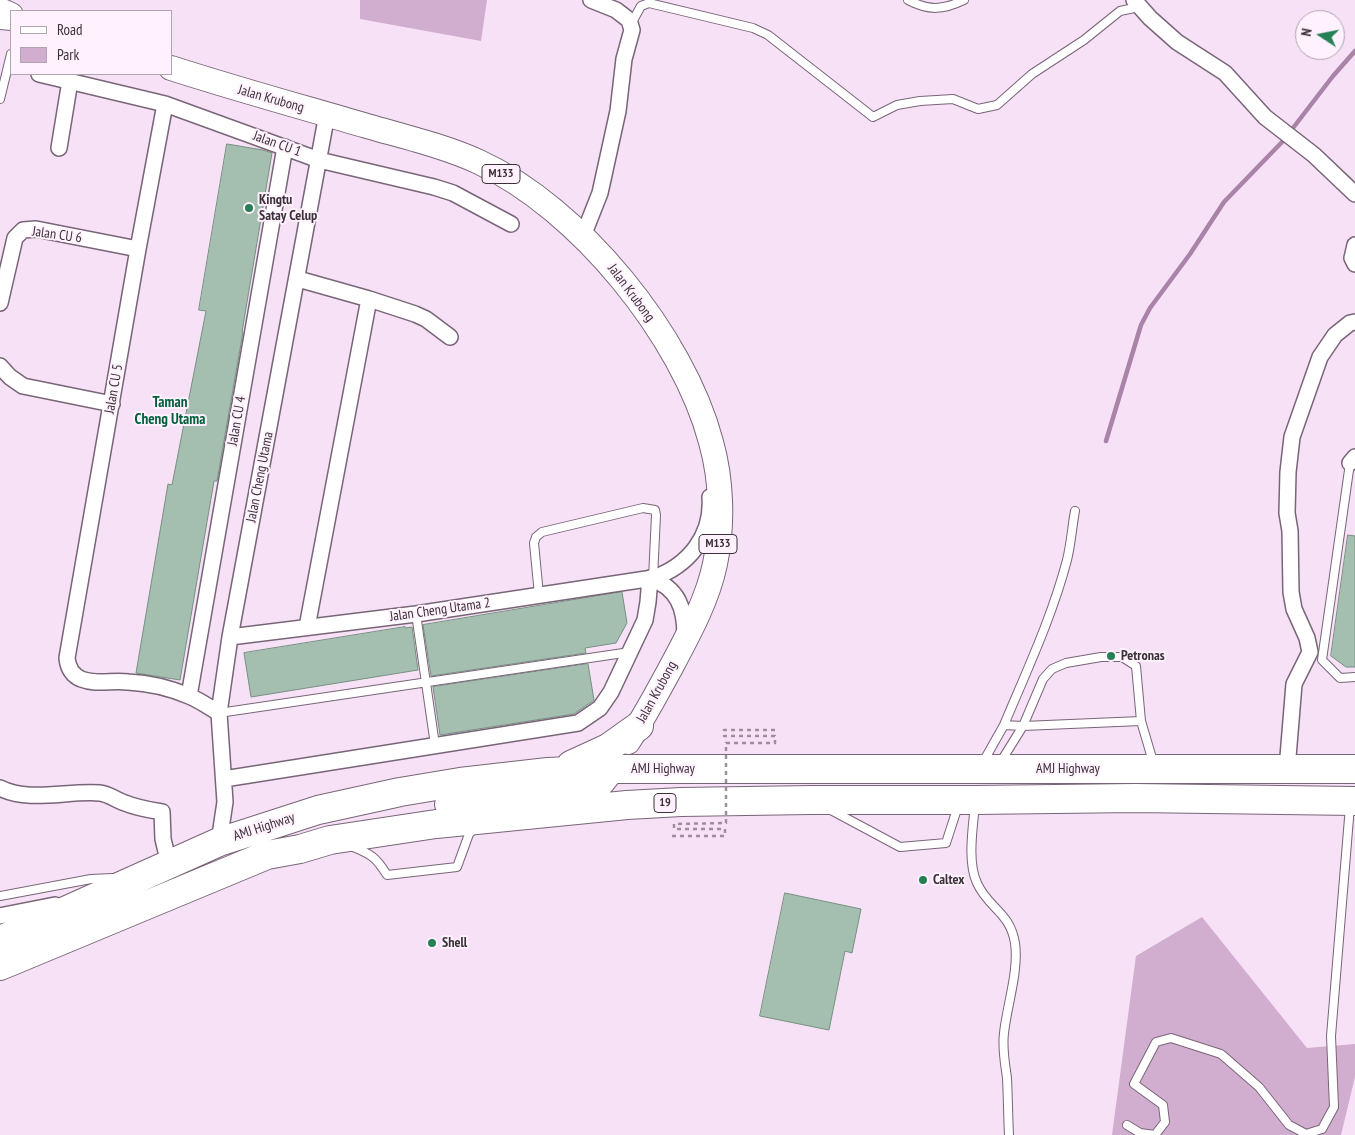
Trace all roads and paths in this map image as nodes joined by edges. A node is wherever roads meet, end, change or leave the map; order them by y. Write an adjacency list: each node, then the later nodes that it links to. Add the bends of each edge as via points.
1 (590, 0): 5 (street, via 616,10 629,20)
2 (908, 0): 3 (lane, via 933,9 949,7)
3 (964, 0)
4 (1136, 3): 5 (lane, via 1032,74 997,105 978,109 953,99 920,101 897,105 873,117 768,35 752,28 649,3 641,6); 16 (street, via 1177,42 1224,73 1265,117 1314,155)
5 (630, 25): 18 (street, via 632,30 624,59 618,111 600,192)
6 (10, 58): 10 (lane)
7 (172, 68): 12 (main road, Jalan Krubong / M133)
8 (43, 75): 9 (street, Jalan CU 1)
9 (70, 81): 11 (street, Jalan CU 1); 14 (street)
10 (0, 99)
11 (165, 104): 13 (street, Jalan CU 1); 20 (street, Jalan CU 5)
12 (328, 114): 15 (street, Jalan Cheng Utama); 18 (main road, Jalan Krubong / M133, via 480,162 537,197)
13 (285, 147): 15 (street, Jalan CU 1); 41 (street, Jalan CU 4)
14 (59, 148)
15 (319, 160): 17 (street, Jalan CU 1, via 453,193); 22 (street, Jalan Cheng Utama)
16 (1355, 194)
17 (511, 224)
18 (584, 236): 29 (main road, Jalan Krubong / M133, via 639,301 669,345)
19 (1355, 244): 21 (street, via 1352,258)
20 (138, 248): 24 (street, Jalan CU 6, via 36,229 23,230 15,238); 28 (street, Jalan CU 5)
21 (1355, 264)
22 (298, 279): 23 (street); 36 (street, Jalan Cheng Utama)
23 (369, 299): 26 (street, via 426,319); 35 (street)
24 (0, 303)
25 (1355, 322): 52 (street, via 1335,335 1320,357 1292,437 1287,513 1291,592 1310,652 1294,684)
26 (450, 337)
27 (0, 366): 28 (street, via 23,386)
28 (112, 404): 41 (street, Jalan CU 5, via 68,667 73,674 90,681 150,685)
29 (711, 440): 32 (street, Jalan Cheng Utama 2, via 707,451 710,504 703,534 678,566); 37 (main road, Jalan Krubong / M133, via 720,497 717,550 709,586)
30 (1352, 460): 39 (lane, via 1322,660 1340,678)
31 (1075, 511): 44 (lane, via 1055,600)
32 (651, 578): 33 (street, Jalan Cheng Utama 2); 33 (lane, via 656,515 655,510 643,508 542,532 536,537); 37 (street, via 674,594 684,616); 38 (street, via 645,620)
33 (539, 595): 34 (street, Jalan Cheng Utama 2)
34 (416, 614): 35 (street, Jalan Cheng Utama 2); 40 (lane)
35 (307, 627): 36 (street, Jalan Cheng Utama 2)
36 (230, 637): 42 (street, Jalan Cheng Utama)
37 (684, 642): 45 (main road, Jalan Krubong / M133)
38 (631, 652): 40 (lane); 48 (street, via 606,700 578,723)
39 (1355, 677)
40 (426, 682): 42 (lane); 48 (lane)
41 (189, 696): 42 (street)
42 (219, 713): 56 (street, Jalan Cheng Utama)
43 (1141, 720): 46 (lane); 46 (lane, via 1136,666 1122,658 1101,657 1052,669 1043,679); 51 (lane)
44 (1004, 725): 46 (lane); 54 (lane)
45 (639, 726): 49 (main road, Jalan Krubong / M133); 50 (highway, via 637,748 645,760); 55 (highway, via 608,748 575,764)
46 (1023, 726): 54 (lane)
47 (779, 730): 63 (path, bridge, via 724,730 724,736 775,736 775,743 726,743 726,823 674,824 674,829 725,830 725,836)
48 (435, 745): 56 (street)
49 (611, 769): 50 (highway, AMJ Highway); 55 (highway, AMJ Highway); 61 (highway, via 643,793); 66 (highway, via 598,785 579,792 434,806 348,826)
50 (664, 769): 54 (highway, AMJ Highway)
51 (1156, 769): 52 (highway, AMJ Highway); 54 (highway, AMJ Highway)
52 (1287, 769): 53 (highway, AMJ Highway)
53 (1355, 769)
54 (988, 770)
55 (513, 776): 65 (highway, AMJ Highway, via 400,792 318,810)
56 (224, 778): 65 (street, Jalan Cheng Utama)
57 (0, 788): 67 (street, via 14,793 100,793 123,803 162,812 164,839)
58 (811, 800): 59 (highway, AMJ Highway / 19); 59 (lane, via 900,847 946,843); 61 (highway, AMJ Highway / 19)
59 (968, 800): 60 (highway, AMJ Highway / 19); 74 (lane, via 973,873 984,895 1006,919 1015,945 1003,1056)
60 (1353, 801): 73 (lane, via 1331,1036 1334,1107 1322,1129 1306,1134 1289,1125 1259,1087 1220,1054 1171,1038 1156,1042 1134,1084 1163,1105 1165,1122 1155,1135 1140,1133)
61 (681, 802): 62 (highway, AMJ Highway / 19)
62 (485, 818): 64 (highway, AMJ Highway / 19); 64 (lane, via 469,834 457,867 387,875 378,860 365,851)
63 (672, 836)
64 (330, 840): 66 (highway, AMJ Highway / 19)
65 (219, 842): 67 (highway, AMJ Highway)
66 (267, 855): 72 (highway, AMJ Highway / 19)
67 (157, 870): 68 (lane); 69 (highway, AMJ Highway)
68 (0, 896)
69 (91, 899): 70 (street); 71 (highway, AMJ Highway)
70 (0, 916)
71 (0, 940)
72 (0, 966)
73 (1127, 1125)
74 (1009, 1135)

